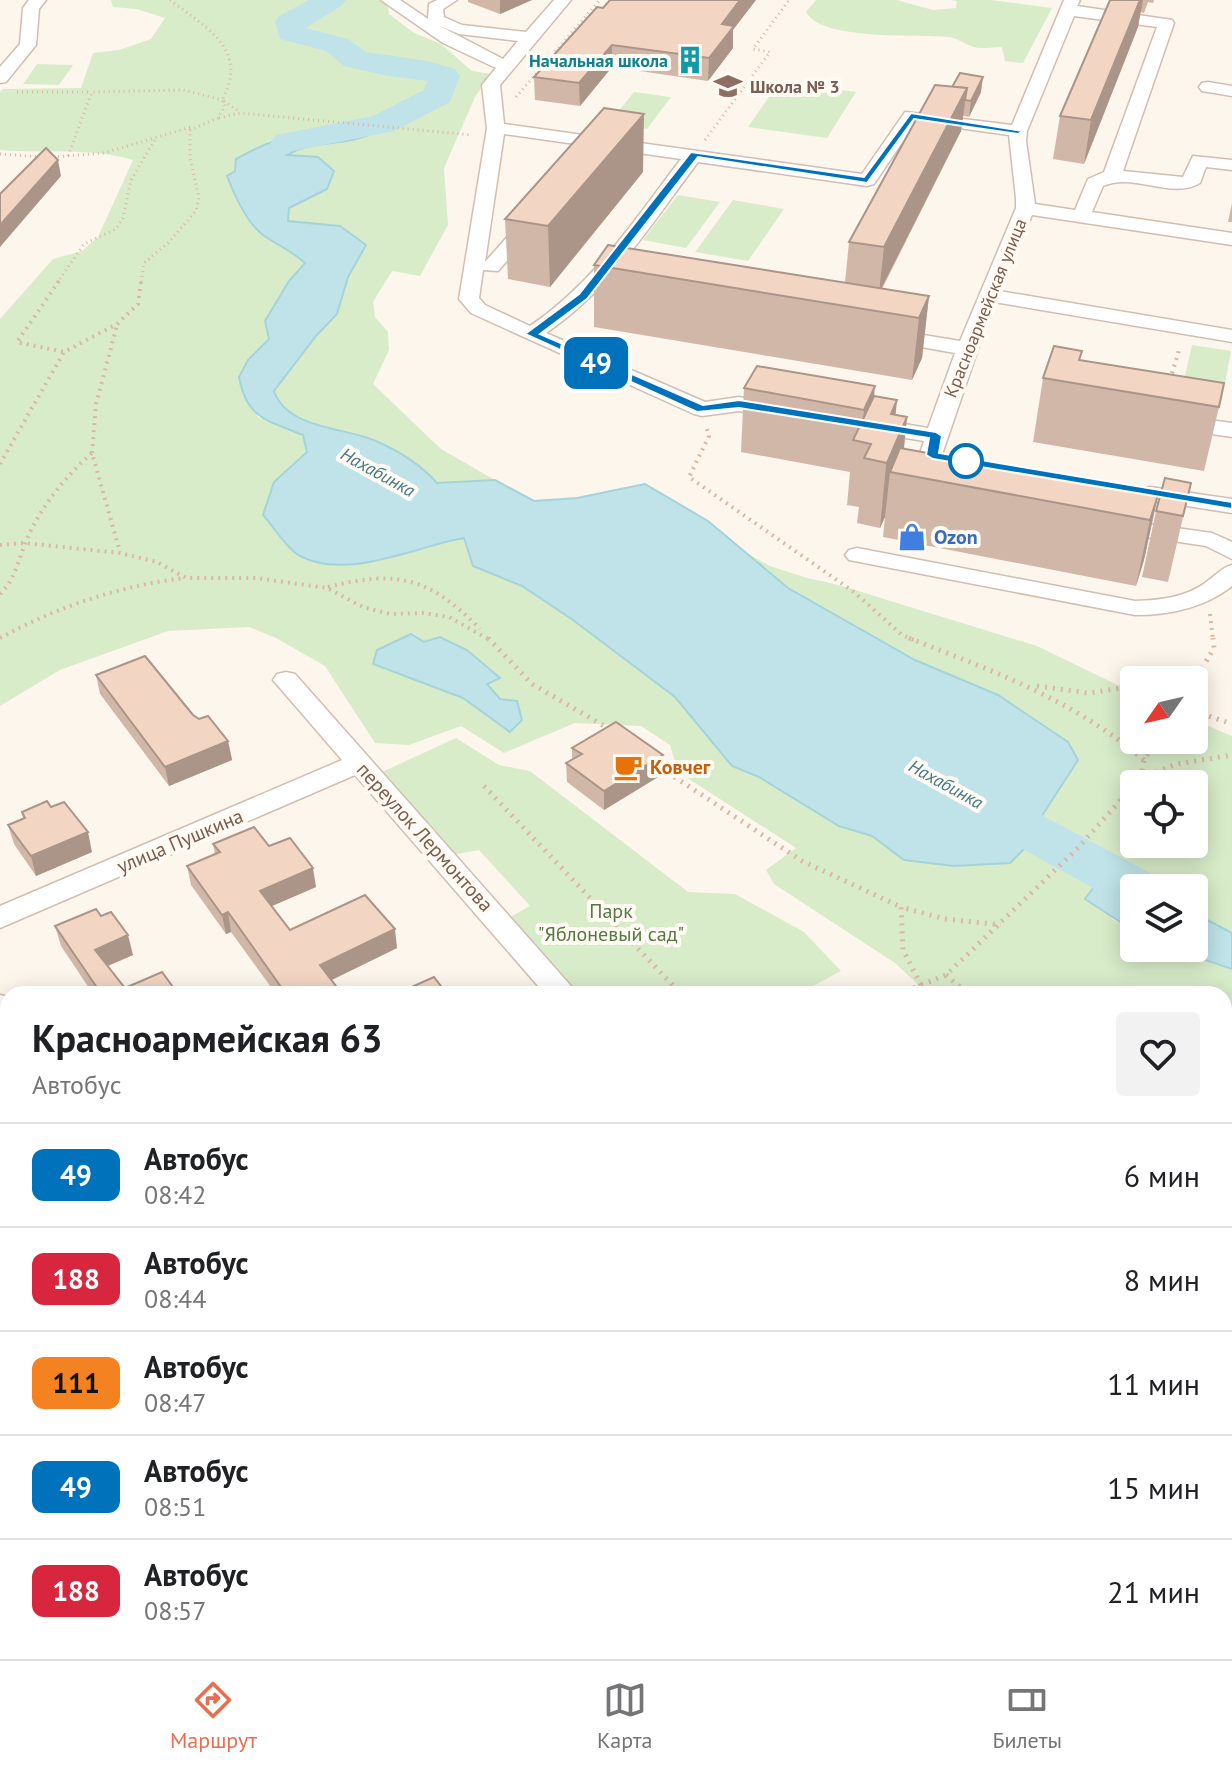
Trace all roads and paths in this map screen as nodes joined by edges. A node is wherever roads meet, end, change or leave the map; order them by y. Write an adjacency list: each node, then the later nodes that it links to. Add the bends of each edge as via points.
1 (38, 0): 11 (street, via 31,8 28,45)
2 (170, 0): 16 (path, via 231,57 232,81)
3 (389, 0): 10 (street, via 449,40)
4 (449, 0): 9 (street, via 435,7 436,19 459,29)
5 (563, 0): 9 (street)
6 (600, 0): 19 (path)
7 (789, 0): 25 (path, via 753,49 770,52)
8 (1070, 5): 20 (street, Красноармейская улица); 29 (street, via 1168,17)
9 (530, 37): 10 (street)
10 (506, 67): 19 (street, via 491,85)
11 (0, 78)
12 (1208, 87): 13 (street)
13 (1232, 91)
14 (15, 92): 15 (path)
15 (92, 92): 16 (path, via 183,90); 26 (path)
16 (222, 100): 17 (path); 18 (path, via 225,106)
17 (240, 113): 18 (path); 21 (path)
18 (218, 118): 22 (path); 38 (path, via 190,130 196,211 144,263 138,304)
19 (496, 128): 23 (street); 41 (street, via 469,299 478,309)
20 (1018, 131): 25 (street, via 911,116 867,180); 30 (street, Красноармейская улица, via 1015,148)
21 (475, 135)
22 (156, 137): 26 (path, via 104,153); 44 (path, via 131,180 116,229 84,244 17,342)
23 (600, 141): 25 (street); 27 (street)
24 (0, 154): 26 (path)
25 (695, 154): 35 (street)
26 (68, 156)
27 (581, 164)
28 (1232, 165): 29 (street, via 1199,160 1193,179 1186,183)
29 (1112, 175): 32 (street, via 1095,183)
30 (1025, 208): 32 (street); 37 (street, Красноармейская улица)
31 (541, 210): 34 (street)
32 (1081, 217): 33 (street)
33 (1232, 239)
34 (491, 267)
35 (591, 287): 36 (street); 41 (street)
36 (622, 292)
37 (987, 295): 39 (street); 43 (street, Красноармейская улица)
38 (117, 324): 44 (path); 51 (path, via 96,404)
39 (1186, 328): 42 (street); 47 (path)
40 (873, 333): 43 (street)
41 (531, 334): 45 (street)
42 (1232, 336)
43 (968, 349): 50 (street, Красноармейская улица)
44 (64, 352): 52 (path)
45 (702, 409): 46 (street, via 739,404); 71 (path, via 709,436 689,477 854,592 902,635)
46 (800, 414)
47 (1158, 419): 49 (street)
48 (845, 421): 50 (street)
49 (1232, 430)
50 (939, 450): 54 (street, Красноармейская улица, via 918,494)
51 (92, 453): 57 (path, via 71,470); 60 (path)
52 (0, 464)
53 (1135, 491): 55 (street)
54 (933, 497)
55 (1232, 506)
56 (1120, 529): 59 (street, via 1212,540)
57 (24, 543): 58 (path); 60 (path); 66 (path, via 7,589)
58 (0, 545)
59 (1232, 552)
60 (120, 553): 63 (path, via 157,562)
61 (857, 555): 65 (street, via 1135,608 1160,608)
62 (1232, 572): 65 (street)
63 (186, 578): 64 (path, via 257,578); 68 (path, via 142,583)
64 (327, 588): 67 (path, via 363,607 449,617); 67 (path, via 353,580 422,583 444,595)
65 (1208, 593): 69 (path, via 1214,648)
66 (0, 594)
67 (486, 635): 75 (path, via 532,684)
68 (0, 638)
69 (1203, 666)
70 (286, 680): 79 (street, переулок Лермонтова)
71 (1032, 686): 72 (path, via 1089,693); 78 (path, via 1112,733)
72 (1120, 688)
73 (1208, 716): 74 (path)
74 (1232, 724)
75 (620, 737)
76 (1148, 754): 78 (path)
77 (1232, 755): 82 (path)
78 (1144, 760): 81 (path)
79 (359, 763): 86 (street, улица Пушкина); 90 (street, переулок Лермонтова)
80 (655, 763): 85 (path, via 802,861)
81 (1142, 770)
82 (1162, 770)
83 (484, 786): 91 (path)
84 (1120, 801): 87 (path)
85 (901, 907): 87 (path, via 945,919); 89 (path, via 903,950)
86 (0, 918)
87 (1002, 925): 88 (path)
88 (946, 975): 89 (path); 92 (path)
89 (921, 985)
90 (556, 986)
91 (673, 986)
92 (959, 986)

